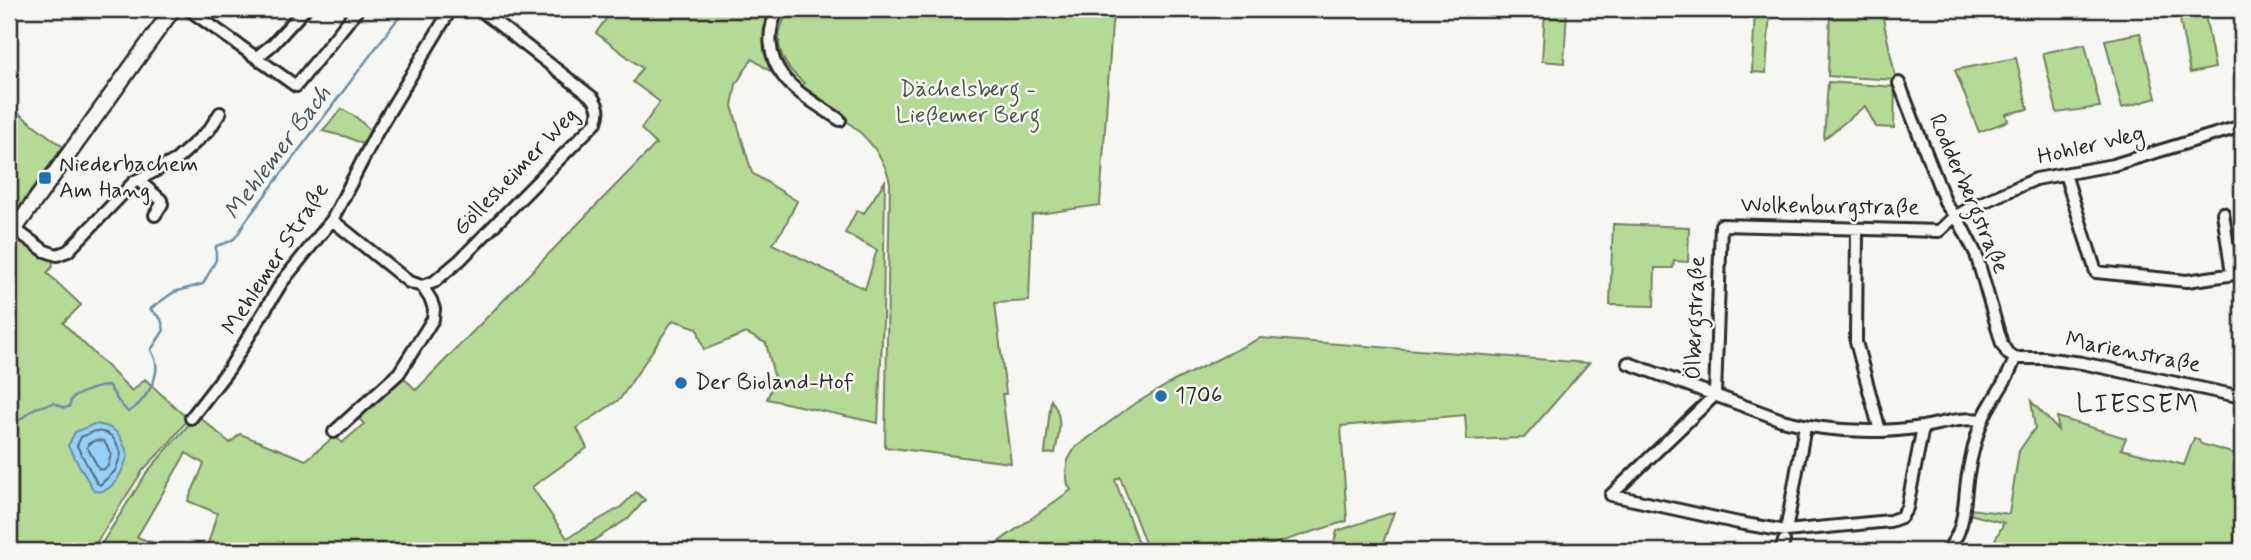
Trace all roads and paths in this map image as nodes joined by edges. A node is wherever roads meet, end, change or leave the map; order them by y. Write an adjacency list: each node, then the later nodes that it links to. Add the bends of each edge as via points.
1 (173, 9): 21 (main road)
2 (188, 9): 8 (street)
3 (305, 9): 8 (street)
4 (358, 9): 8 (street, via 296,86)
5 (451, 9): 18 (street, Mehlemer Straße, via 377,132)
6 (479, 9): 25 (street, Göllesheimer Weg, via 593,98 600,113 460,260 435,282)
7 (779, 9): 11 (street, via 770,29 770,43 783,78)
8 (257, 57)
9 (1899, 83): 17 (street, Rodderbergstraße)
10 (220, 113): 14 (street, via 209,130 176,160)
11 (840, 120)
12 (2242, 126): 13 (street, Hohler Weg, via 2113,165)
13 (2065, 174): 17 (street, Hohler Weg, via 2036,179); 24 (street, via 2096,272 2187,281)
14 (138, 180): 16 (street, via 161,200); 21 (street, via 68,251 57,255 46,251)
15 (2223, 213): 24 (street)
16 (155, 215)
17 (1954, 217): 22 (street, Wolkenburgstraße); 23 (street, Rodderbergstraße)
18 (332, 220): 25 (street, via 409,282); 30 (street, Mehlemer Straße, via 282,282 229,369)
19 (1721, 225): 20 (street, Wolkenburgstraße); 28 (street, Ölbergstraße)
20 (1857, 229): 22 (street, Wolkenburgstraße); 34 (street, via 1856,342)
21 (11, 230)
22 (1939, 231): 23 (street, Wolkenburgstraße)
23 (1967, 238): 26 (street, Rodderbergstraße, via 1976,254 2002,344)
24 (2237, 273)
25 (422, 286): 35 (street, via 434,309 428,327 399,373)
26 (2015, 358): 29 (street, Marienstraße, via 2082,363); 31 (street)
27 (1628, 363): 28 (street)
28 (1715, 395): 32 (street); 36 (street, Ölbergstraße, via 1611,495 1758,527)
29 (2242, 397)
30 (191, 418)
31 (1983, 420): 33 (street, via 1956,419); 37 (street, via 1968,474 1963,521)
32 (1805, 426): 34 (street); 36 (street)
33 (1923, 426): 34 (street); 36 (street, via 1907,508 1901,517)
34 (1880, 431)
35 (334, 432)
36 (1784, 541)
37 (1946, 551)

